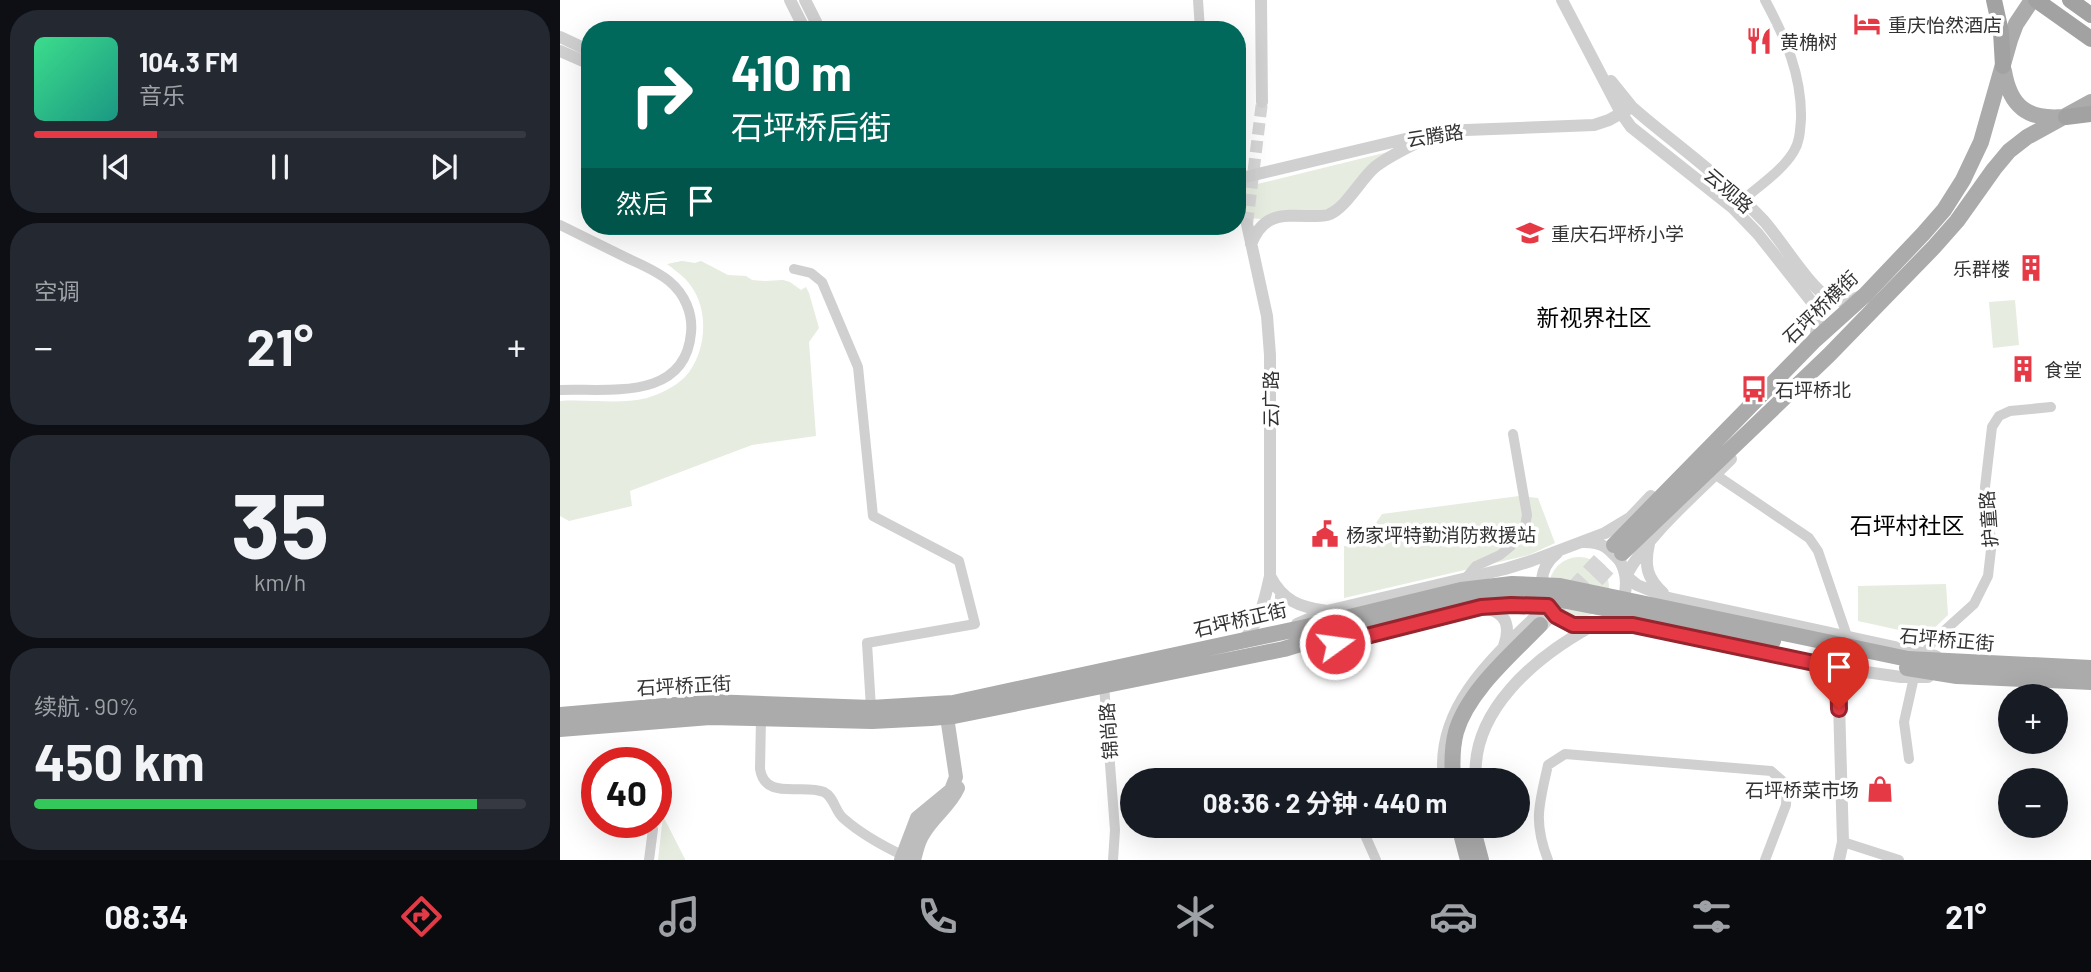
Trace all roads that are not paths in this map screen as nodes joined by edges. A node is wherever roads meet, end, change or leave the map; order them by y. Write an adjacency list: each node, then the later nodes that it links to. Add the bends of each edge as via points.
1 (790, 0): 11 (street)
2 (806, 0): 12 (street)
3 (1198, 0): 13 (street)
4 (1261, 0): 20 (street)
5 (1562, 0): 22 (street, 云观路)
6 (1765, 0): 27 (street, via 1790,52 1798,83 1800,134 1795,150 1783,164)
7 (1994, 0): 19 (highway)
8 (2034, 0): 15 (highway); 19 (main road, 石坪桥横街, via 2016,23)
9 (2070, 0): 10 (highway)
10 (2091, 15)
11 (800, 21)
12 (816, 21)
13 (1199, 21)
14 (560, 37): 16 (street)
15 (2091, 39)
16 (581, 47)
17 (560, 51): 18 (street)
18 (581, 60)
19 (2003, 66): 24 (main road, via 2007,87 2029,114); 32 (main road, 石坪桥横街, via 1981,142 1963,180 1944,210)
20 (1262, 102)
21 (2091, 102): 24 (main road, 石坪桥横街)
22 (1627, 110): 25 (street, 云腾路, via 1594,125); 27 (street, 云观路); 34 (street, 云观路, via 1631,127 1733,208)
23 (2091, 114): 24 (highway)
24 (2066, 117): 38 (main road, 石坪桥横街, via 2009,152 1934,247 1829,355)
25 (1439, 131): 26 (street, 云腾路); 30 (street, via 1374,168 1330,214 1276,217 1256,231)
26 (1246, 177)
27 (1743, 200): 33 (street, 云观路)
28 (560, 225): 36 (street, via 669,280 688,306 692,327 684,356 672,372 655,383 622,390)
29 (1247, 225): 30 (street, 云广路)
30 (1251, 244): 45 (street, 云广路, via 1267,316 1270,355)
31 (794, 269): 66 (street, via 811,273 822,282 858,367 873,516 959,561 975,624 867,643)
32 (1865, 295): 33 (street, via 1838,302); 35 (main road, 石坪桥横街)
33 (1828, 298): 34 (street, via 1824,305)
34 (1815, 306): 35 (street)
35 (1815, 340): 38 (main road, 石坪桥横街)
36 (560, 390)
37 (2051, 407): 59 (street, 护童路, via 2010,411 1999,416 1992,427 1985,487 1992,541 1988,576 1974,604)
38 (1745, 424): 40 (street, via 1733,457); 42 (street, via 1709,439 1629,518); 43 (main road, 石坪桥横街)
39 (1513, 434): 47 (street, via 1525,526 1511,546 1476,566)
40 (1716, 475): 41 (street); 55 (street, via 1809,538 1818,551)
41 (1650, 541): 46 (street); 49 (street, via 1647,571)
42 (1577, 543): 44 (street); 46 (street, via 1605,546)
43 (1618, 549)
44 (1560, 550): 47 (street); 51 (street, via 1543,573)
45 (1270, 576): 48 (street); 50 (street, 云广路)
46 (1626, 576): 49 (street); 54 (street, via 1626,595 1617,611)
47 (1466, 578): 53 (street)
48 (1281, 595): 50 (street, via 1274,608); 53 (street)
49 (1669, 598): 55 (street)
50 (1265, 604): 56 (street)
51 (1548, 606): 52 (street); 54 (street, via 1573,625); 57 (street)
52 (1481, 607): 57 (street, via 1498,611 1504,618 1508,633); 58 (street, via 1335,644)
53 (1329, 622): 56 (main road, 石坪桥正街); 58 (main road, 石坪桥正街); 61 (main road, 石坪桥正街, bridge, via 1480,600 1551,598)
54 (1592, 626): 60 (street, via 1633,625); 75 (street, via 1544,657 1493,710 1478,743)
55 (1847, 636): 59 (street)
56 (1244, 640): 66 (main road, 石坪桥正街, via 953,703)
57 (1503, 647): 72 (street, via 1454,714)
58 (1284, 649): 65 (main road, 石坪桥正街)
59 (1925, 653): 63 (street)
60 (1838, 668): 61 (street, via 1901,677); 78 (street)
61 (1910, 668): 63 (main road, 石坪桥正街); 71 (street, via 1904,722)
62 (2091, 668): 63 (main road, 石坪桥正街)
63 (1957, 669): 64 (main road, 石坪桥正街)
64 (2091, 682)
65 (1104, 685): 68 (main road, 石坪桥正街); 81 (street, 锦尚路, via 1115,830)
66 (871, 708): 67 (main road, 石坪桥正街, via 710,702)
67 (560, 715)
68 (951, 716): 69 (main road, 石坪桥正街, via 873,721); 79 (main road, via 956,777 951,790 918,818)
69 (761, 718): 70 (main road, 石坪桥正街, via 696,718); 79 (street, via 760,769 766,784 827,794 844,819)
70 (560, 729)
71 (1909, 759)
72 (1443, 768)
73 (1452, 768): 74 (main road, via 1456,732 1469,704 1543,629 1476,710 1465,734)
74 (1462, 768)
75 (1477, 768)
76 (652, 838): 80 (street)
77 (1367, 838): 82 (street)
78 (1843, 842): 85 (street); 86 (street)
79 (906, 858)
80 (649, 860)
81 (1113, 860)
82 (1376, 860)
83 (1548, 860): 84 (street, via 1540,839 1538,810 1548,765 1565,754 1771,771 1787,785 1786,805)
84 (1765, 860)
85 (1839, 860)
86 (1899, 860)

